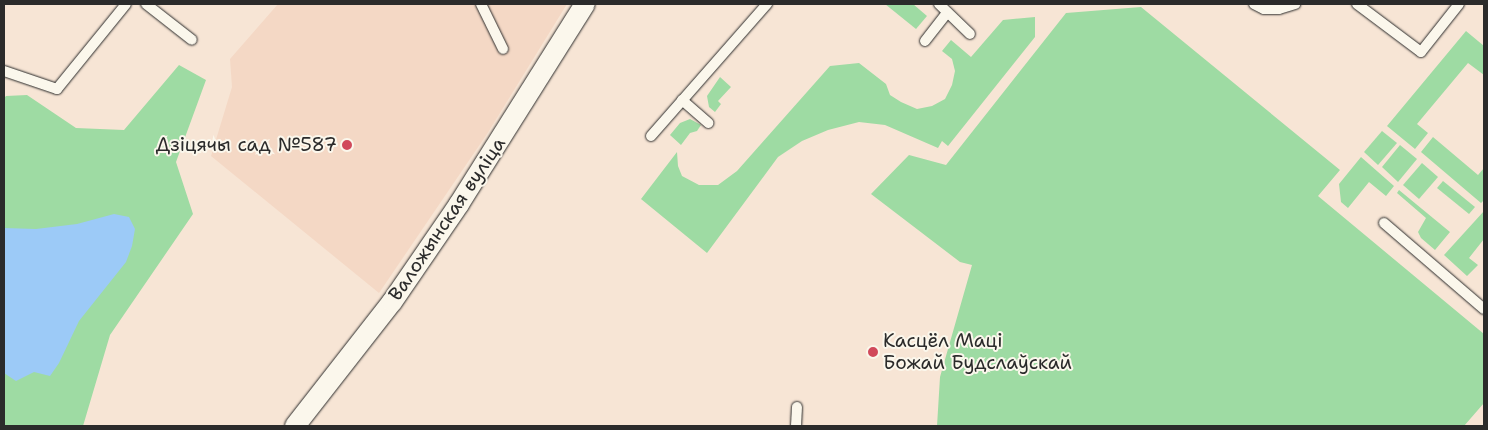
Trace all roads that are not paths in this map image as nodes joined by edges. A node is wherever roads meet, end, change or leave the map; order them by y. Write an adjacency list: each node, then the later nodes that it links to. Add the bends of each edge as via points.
1 (126, 4): 16 (lane, via 57,89)
2 (146, 4): 13 (lane)
3 (481, 4): 15 (lane)
4 (585, 4): 23 (street, Валожынская вуліца, via 443,229 392,302)
5 (767, 4): 17 (lane)
6 (939, 4): 11 (lane)
7 (1254, 4): 8 (lane, via 1264,9)
8 (1295, 4)
9 (1357, 4): 10 (lane, via 1422,52)
10 (1458, 4)
11 (947, 13): 12 (lane); 14 (lane)
12 (970, 34)
13 (192, 40)
14 (924, 41)
15 (503, 49)
16 (4, 71)
17 (682, 100): 18 (lane); 19 (lane)
18 (708, 123)
19 (650, 136)
20 (1384, 223): 21 (lane)
21 (1484, 310)
22 (797, 407): 24 (lane)
23 (295, 426)
24 (796, 426)

